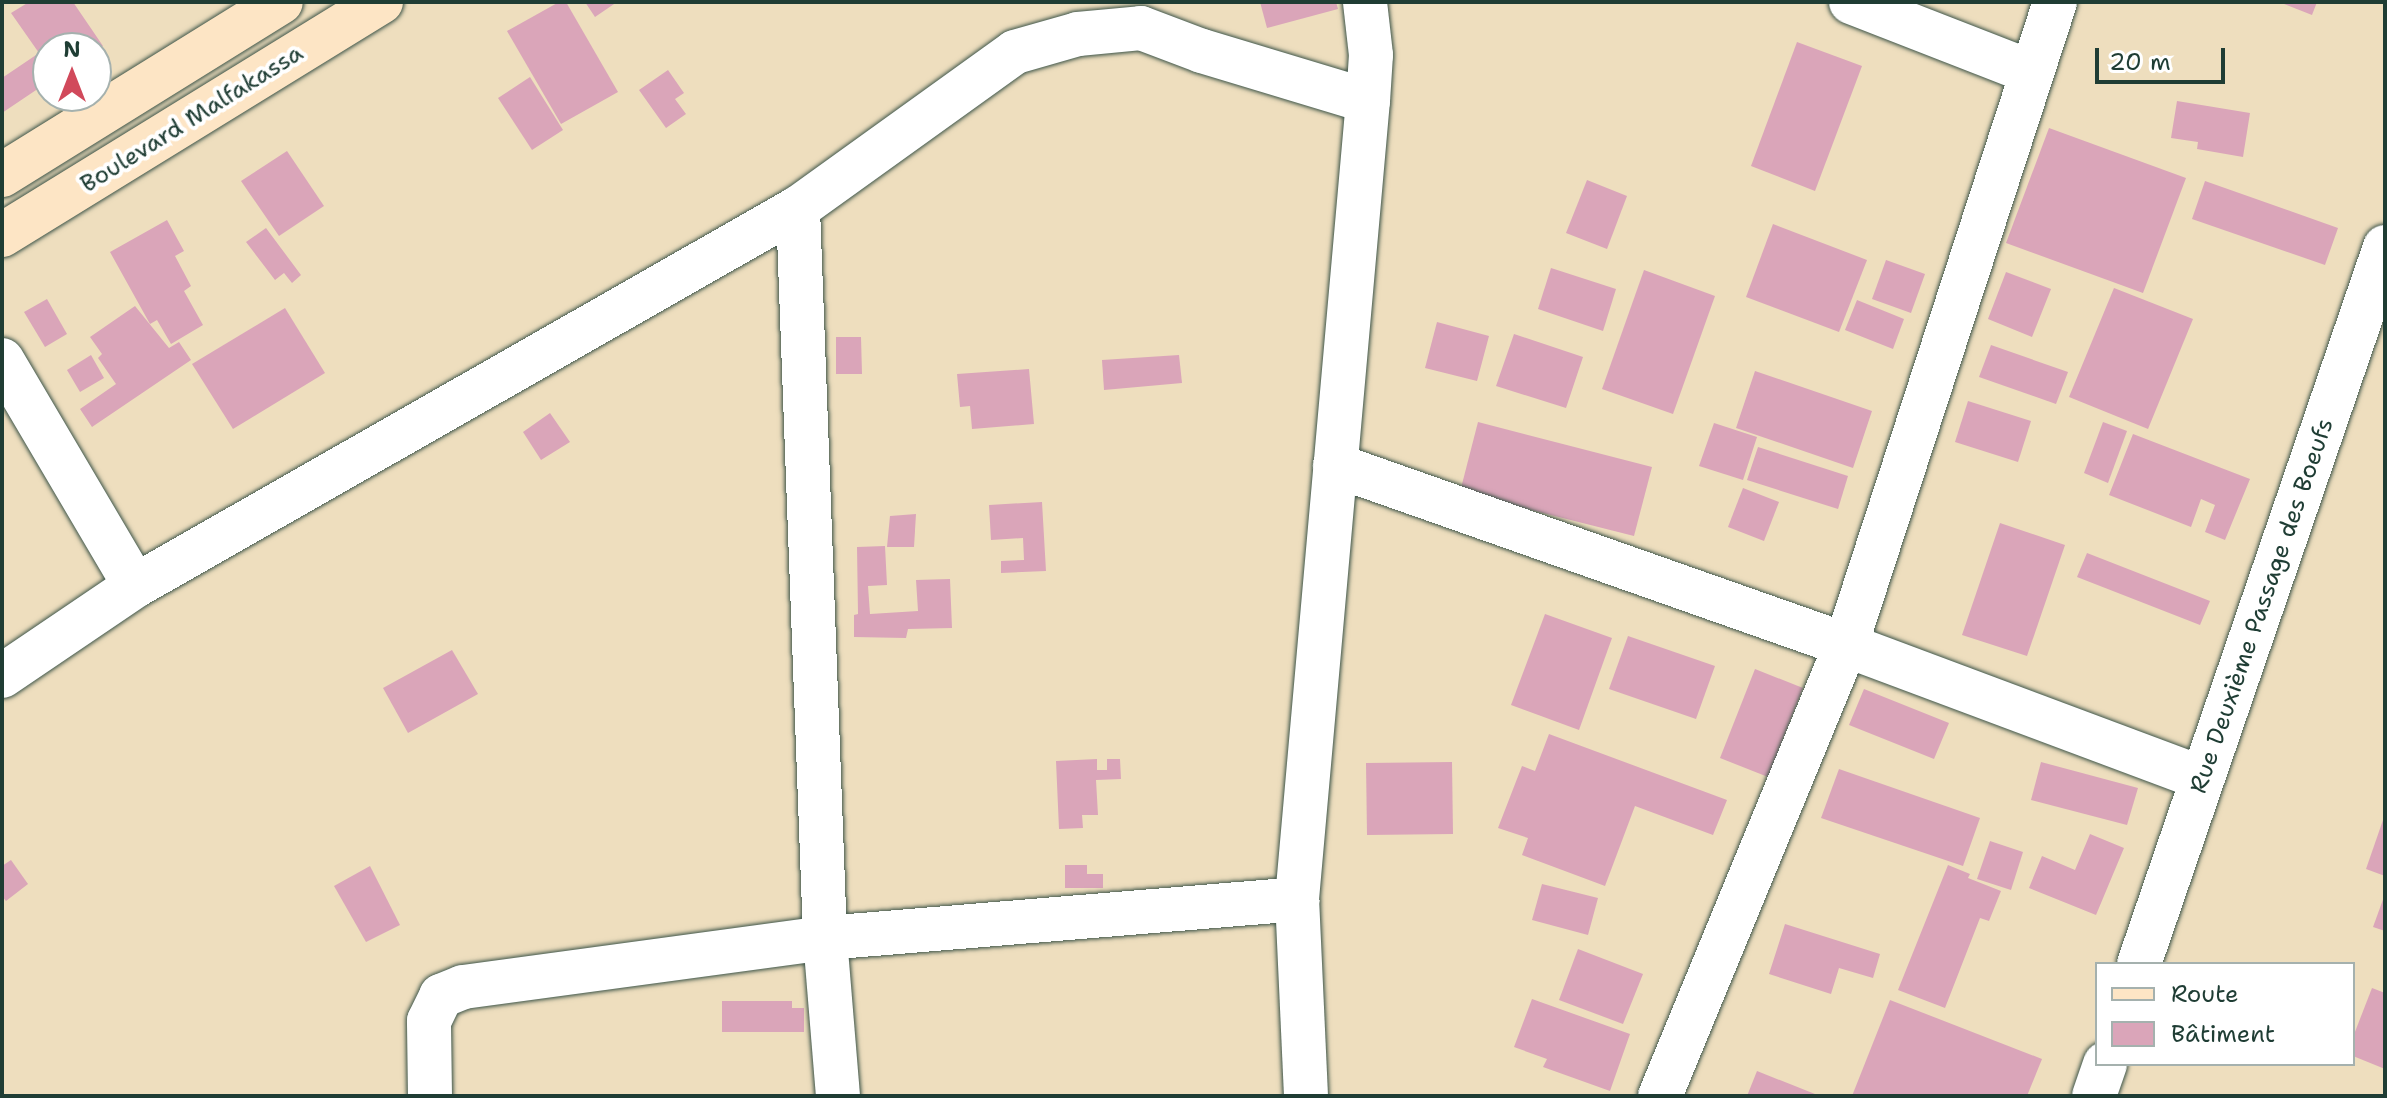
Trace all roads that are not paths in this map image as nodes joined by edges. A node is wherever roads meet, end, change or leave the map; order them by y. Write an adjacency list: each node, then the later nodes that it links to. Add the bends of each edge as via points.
1 (281, 2): 8 (main road)
2 (381, 2): 10 (main road, Boulevard Malfakassa)
3 (1365, 2): 7 (street, via 1371,55)
4 (1851, 2): 6 (street)
5 (2055, 2): 6 (street)
6 (2031, 72): 15 (street)
7 (1368, 101): 9 (street, via 1141,28 1078,34 1015,52); 13 (street)
8 (2, 175)
9 (798, 208): 14 (street); 19 (street)
10 (2, 235)
11 (2385, 247): 17 (street, Rue Deuxième Passage des Boeufs)
12 (2, 360): 14 (street)
13 (1335, 465): 15 (street); 18 (street)
14 (135, 586): 16 (street)
15 (1846, 645): 17 (street); 25 (street)
16 (2, 676)
17 (2202, 778): 20 (street, Rue Deuxième Passage des Boeufs)
18 (1297, 899): 19 (street); 24 (street)
19 (825, 938): 22 (street, via 463,987 441,996 429,1021); 23 (street)
20 (2140, 962)
21 (2104, 1066): 26 (street)
22 (430, 1096)
23 (838, 1096)
24 (1306, 1096)
25 (1660, 1096)
26 (2094, 1096)

